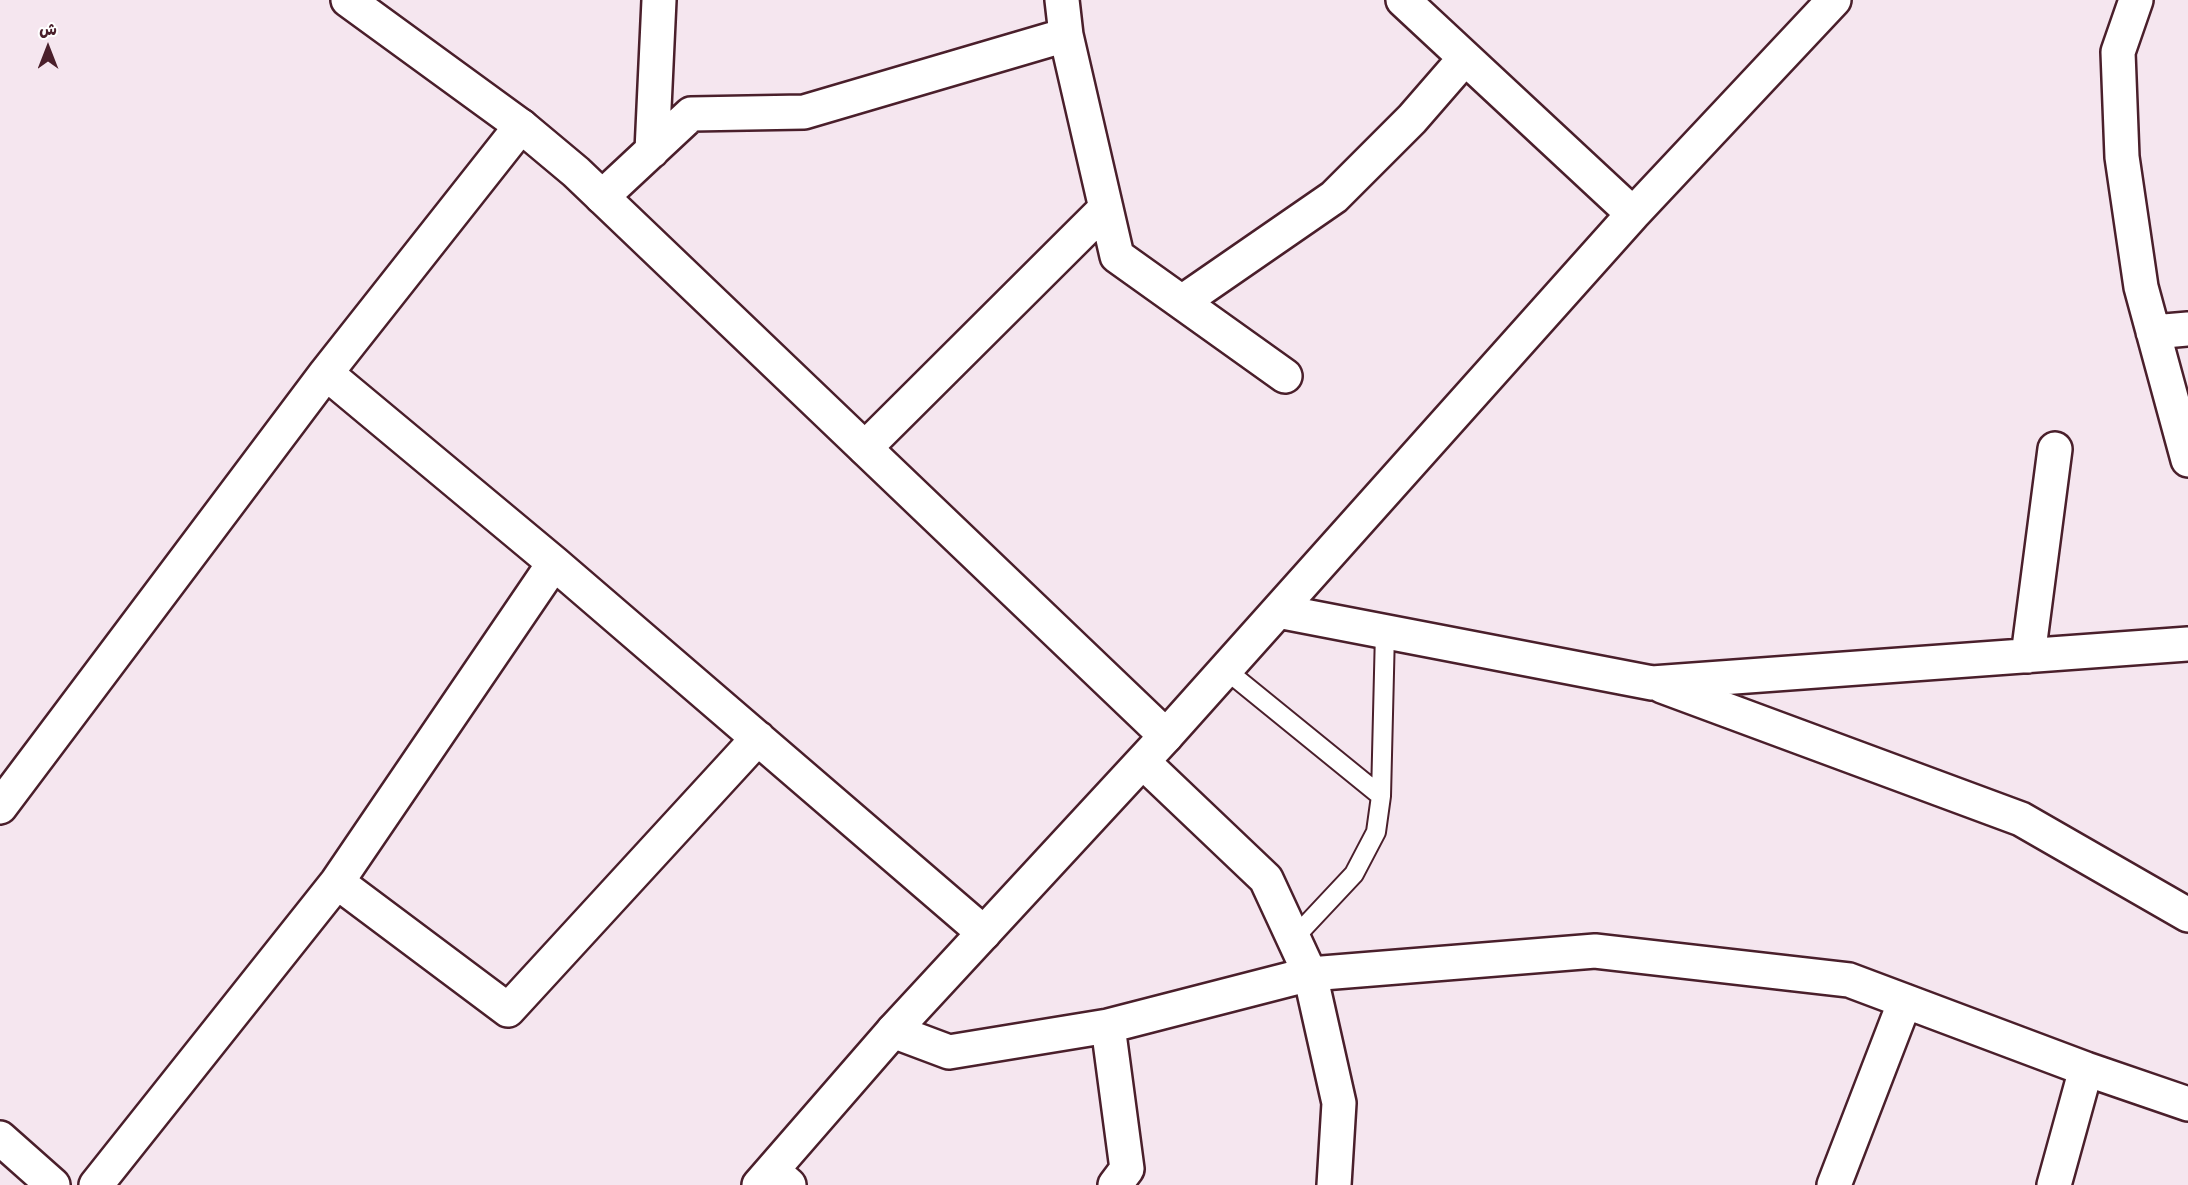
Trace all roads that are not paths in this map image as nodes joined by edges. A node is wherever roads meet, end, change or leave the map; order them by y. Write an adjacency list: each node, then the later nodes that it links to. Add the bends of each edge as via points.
1 (348, 0): 9 (street)
2 (659, 0): 10 (street)
3 (1062, 0): 7 (street)
4 (1403, 0): 8 (street)
5 (1834, 0): 13 (street)
6 (2136, 0): 16 (street, via 2118,52 2122,157 2141,287)
7 (1066, 35): 10 (street, via 804,112 691,114); 12 (street)
8 (1465, 58): 13 (street); 14 (street, via 1412,119 1334,197)
9 (521, 126): 11 (street); 17 (street)
10 (652, 151): 11 (street)
11 (602, 197): 19 (street)
12 (1106, 208): 14 (street, via 1117,256); 19 (street)
13 (1633, 214): 23 (street)
14 (1182, 302): 18 (street)
15 (2188, 329): 16 (street)
16 (2153, 332): 21 (street)
17 (326, 373): 22 (street); 33 (street)
18 (1285, 375)
19 (865, 448): 29 (street)
20 (2055, 449): 26 (street)
21 (2188, 460)
22 (554, 563): 30 (street); 34 (street)
23 (1278, 611): 24 (street); 27 (street)
24 (1385, 632): 28 (street); 32 (lane)
25 (2188, 644): 26 (street)
26 (2028, 656): 28 (street)
27 (1226, 670): 29 (street); 32 (lane)
28 (1652, 682): 35 (street, via 2021,819)
29 (1166, 736): 31 (street)
30 (758, 738): 34 (street, via 508,1010); 36 (street)
31 (1143, 762): 36 (street); 37 (street, via 1266,879)
32 (1380, 795): 37 (lane, via 1376,831 1354,874)
33 (0, 807)
34 (337, 882): 47 (street)
35 (2188, 915)
36 (984, 933): 41 (street)
37 (1294, 938): 38 (street)
38 (1310, 974): 39 (street, via 1595,951 1849,980); 40 (street); 49 (street, via 1340,1102)
39 (1905, 1001): 42 (street); 50 (street)
40 (1108, 1026): 41 (street, via 949,1053); 48 (street, via 1127,1169)
41 (893, 1031): 45 (street)
42 (2086, 1069): 43 (street); 51 (street)
43 (2188, 1104)
44 (0, 1138): 46 (street)
45 (774, 1180)
46 (53, 1185)
47 (96, 1185)
48 (1115, 1185)
49 (1334, 1185)
50 (1834, 1185)
51 (2055, 1185)

